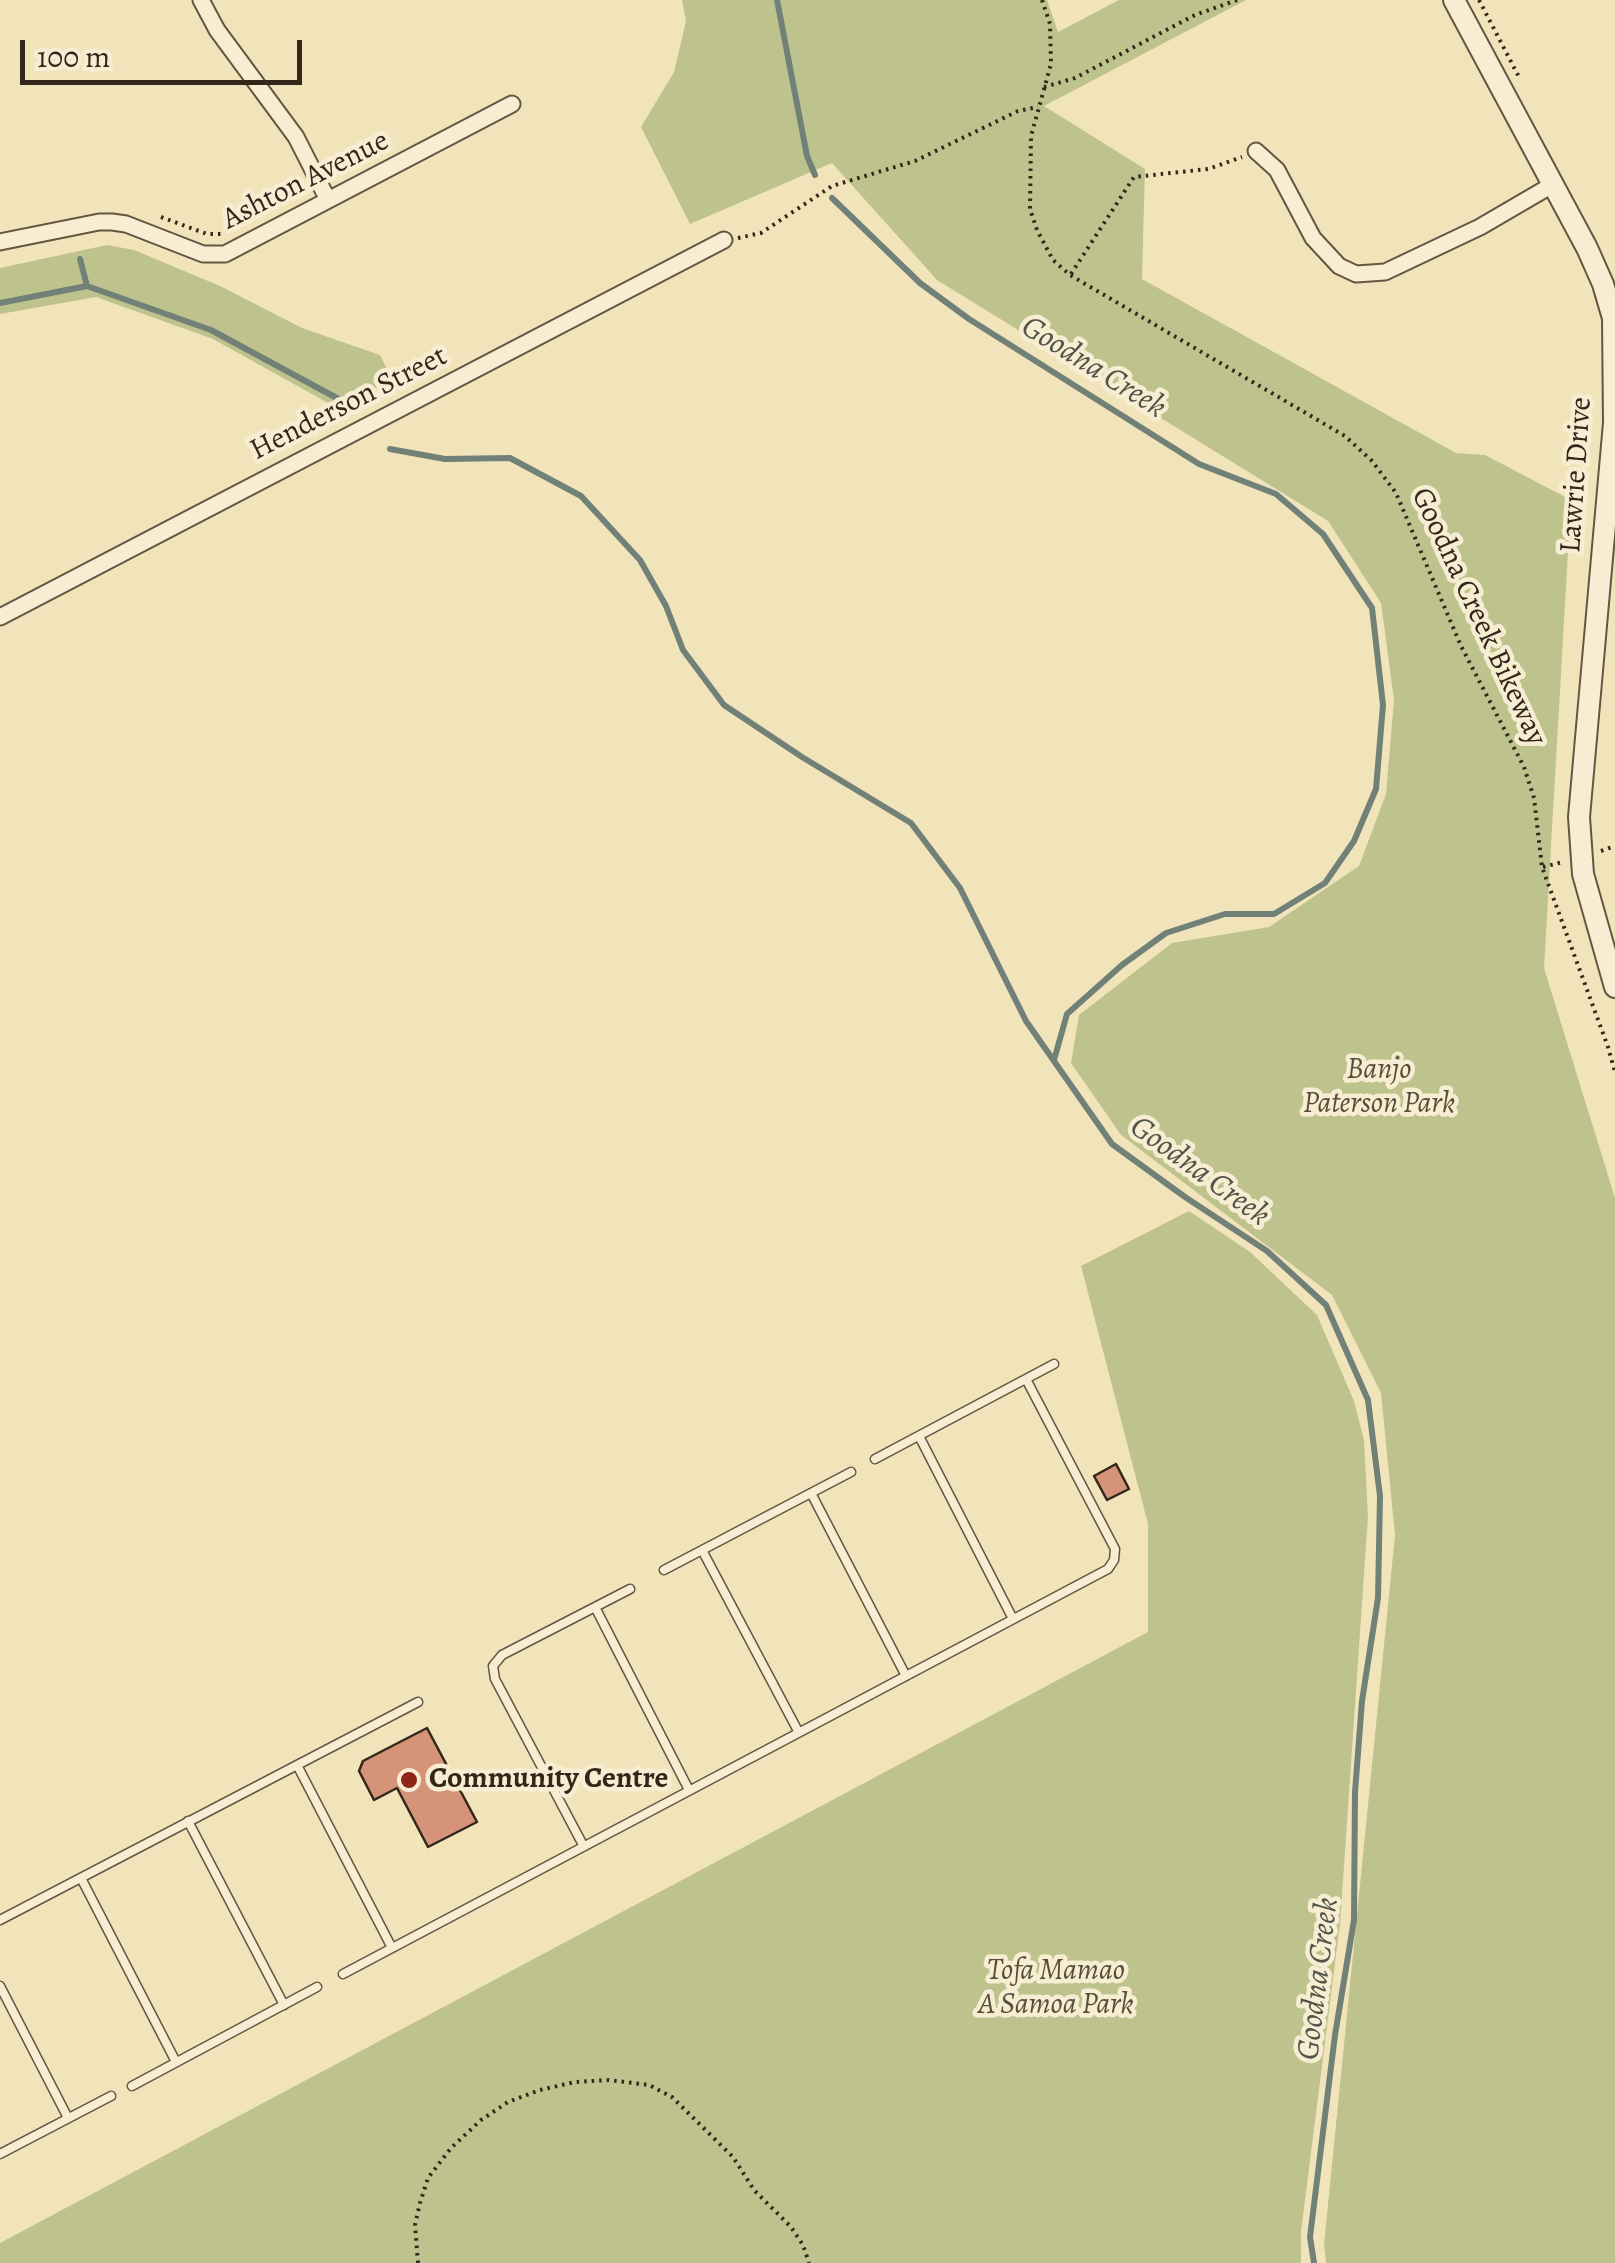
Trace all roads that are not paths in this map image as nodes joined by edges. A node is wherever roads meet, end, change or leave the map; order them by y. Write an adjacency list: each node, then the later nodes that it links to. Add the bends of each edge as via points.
1 (201, 0): 6 (street, via 296,137)
2 (1454, 0): 5 (street, Lawrie Drive)
3 (512, 104): 6 (street, Ashton Avenue)
4 (1256, 152): 5 (street, via 1276,170 1313,238 1356,274 1386,272)
5 (1552, 185): 9 (street, Lawrie Drive, via 1587,248 1613,318)
6 (328, 200): 8 (street, Ashton Avenue, via 224,254 203,254 112,222)
7 (724, 240): 10 (street, Henderson Street)
8 (0, 242)
9 (1614, 423): 11 (street, Lawrie Drive, via 1580,817 1584,874)
10 (0, 617)
11 (1615, 987)
12 (1054, 1364): 13 (lane)
13 (1026, 1379): 14 (lane); 22 (lane, via 1116,1554 1108,1569)
14 (918, 1436): 15 (lane); 22 (lane)
15 (875, 1459)
16 (851, 1472): 17 (lane)
17 (811, 1493): 18 (lane); 23 (lane)
18 (702, 1550): 19 (lane); 25 (lane)
19 (664, 1570)
20 (630, 1588): 21 (lane)
21 (595, 1607): 27 (lane); 29 (lane, via 502,1655 493,1666)
22 (1013, 1619): 23 (lane)
23 (906, 1676): 25 (lane)
24 (418, 1702): 26 (lane)
25 (798, 1731): 27 (lane)
26 (297, 1765): 28 (lane); 32 (lane)
27 (689, 1790): 29 (lane)
28 (188, 1821): 30 (lane); 36 (lane)
29 (583, 1846): 32 (lane)
30 (80, 1878): 31 (lane); 37 (lane)
31 (0, 1920)
32 (392, 1948): 33 (lane)
33 (343, 1974)
34 (0, 1986): 40 (lane)
35 (317, 1987): 36 (lane)
36 (284, 2005): 37 (lane)
37 (176, 2062): 38 (lane)
38 (132, 2086)
39 (111, 2096): 40 (lane)
40 (68, 2118): 41 (lane)
41 (0, 2154)

